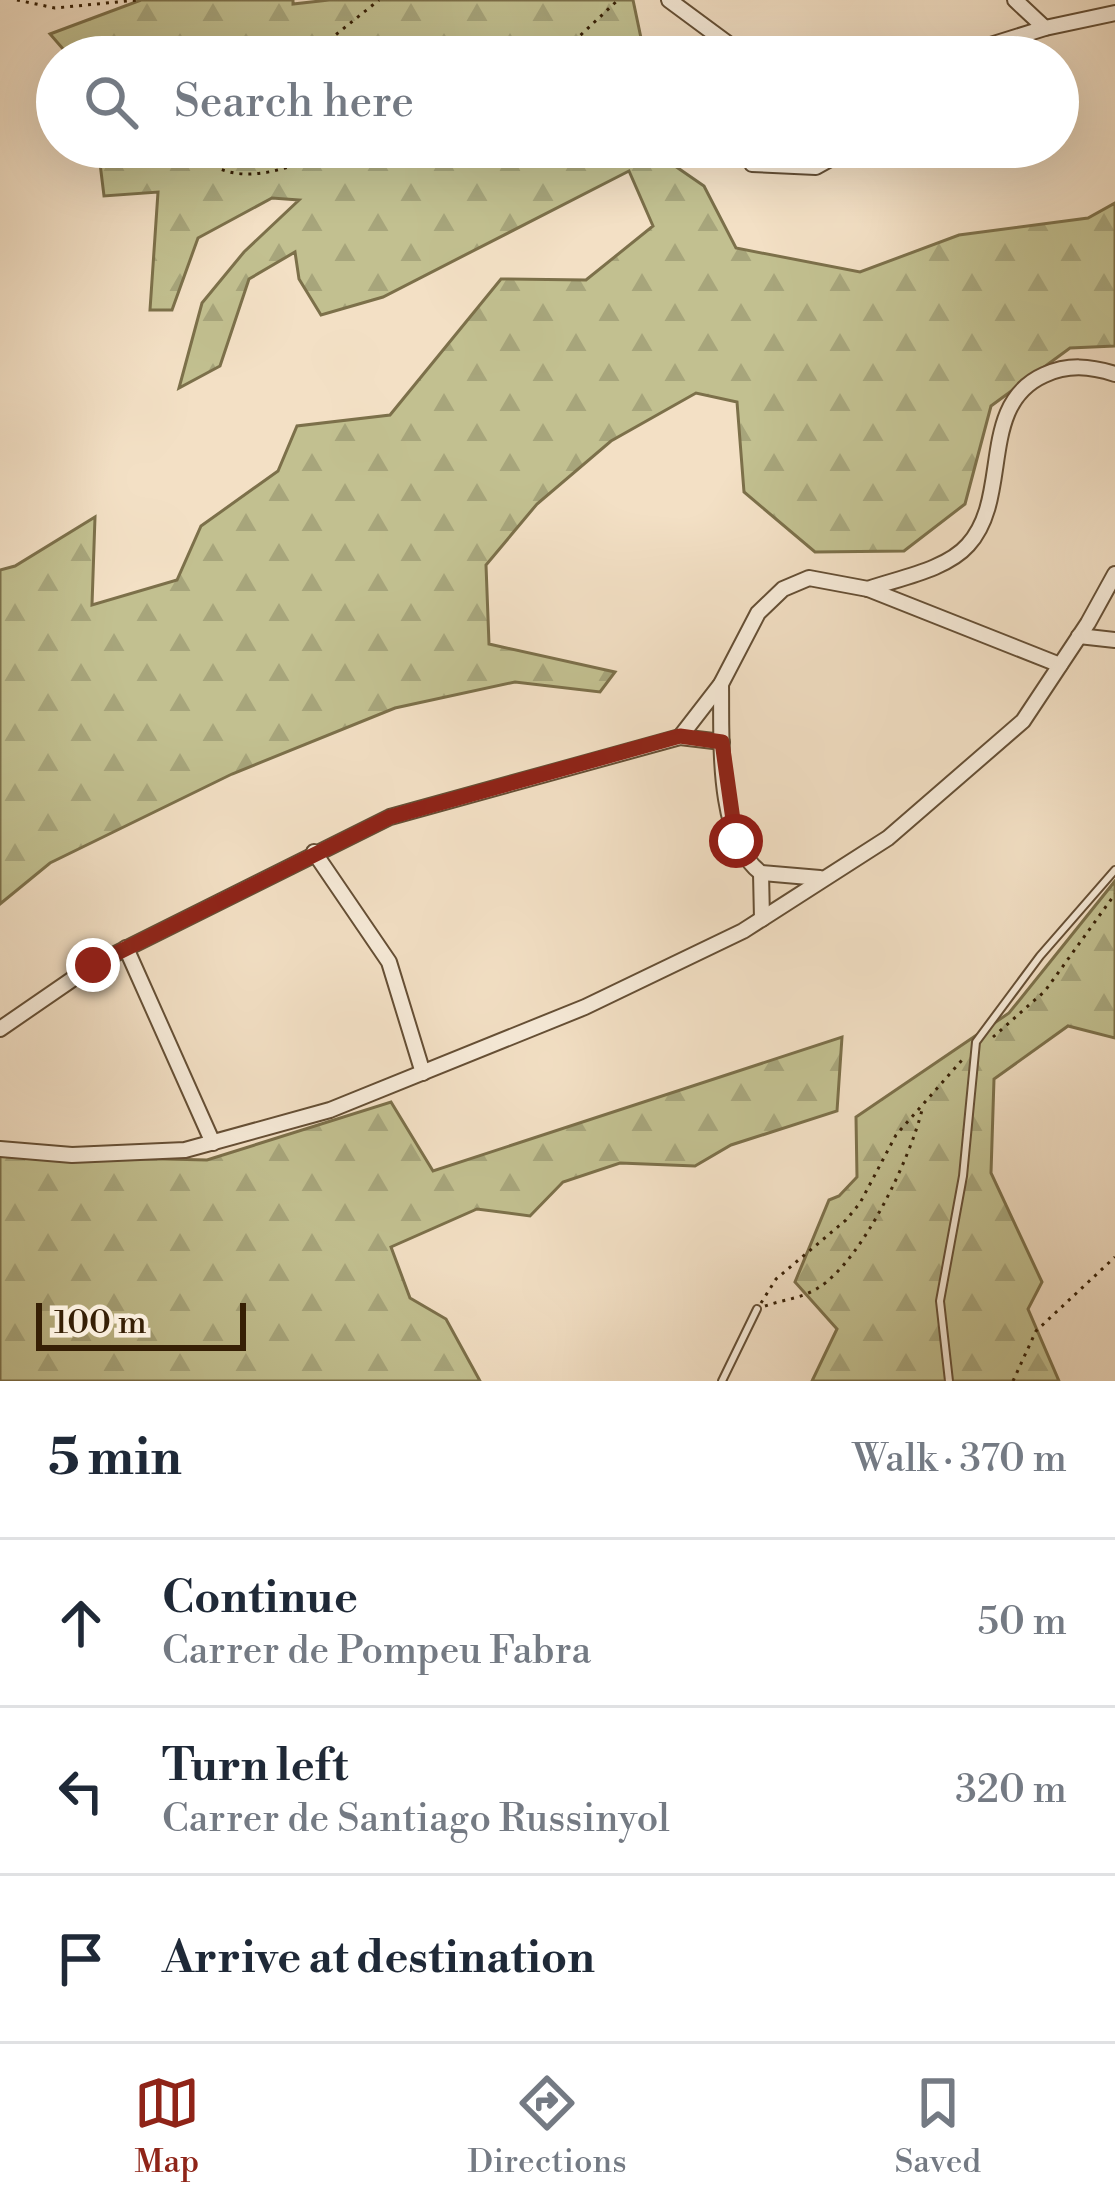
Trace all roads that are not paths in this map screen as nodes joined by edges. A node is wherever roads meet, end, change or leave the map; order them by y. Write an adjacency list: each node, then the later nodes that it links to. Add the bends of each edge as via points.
1 (669, 0): 5 (street)
2 (1015, 0): 4 (street)
3 (1115, 13): 4 (street)
4 (1045, 28): 6 (street)
5 (718, 36)
6 (1019, 36)
7 (1115, 374): 9 (street, via 1066,367 1020,391 1004,420 980,530 951,559)
8 (1115, 574): 10 (street)
9 (868, 590): 12 (street); 13 (street, via 822,578 783,589 747,630)
10 (1079, 636): 11 (street); 12 (street)
11 (1115, 640)
12 (1060, 665): 19 (street, via 1023,721 968,771 888,838)
13 (721, 684): 14 (street); 15 (street)
14 (680, 736): 15 (street); 16 (street, via 390,817)
15 (722, 742): 18 (street, via 733,833)
16 (314, 852): 21 (street); 23 (street, via 389,962)
17 (1115, 870): 28 (lane, via 976,1042 940,1301)
18 (761, 873): 19 (street); 20 (street)
19 (823, 878): 20 (street)
20 (762, 919): 23 (street, via 585,1007)
21 (126, 948): 22 (street); 24 (street)
22 (0, 1029)
23 (423, 1072): 24 (street, via 330,1110)
24 (213, 1143): 25 (street, via 72,1155)
25 (0, 1149)
26 (757, 1309): 27 (lane)
27 (722, 1381)
28 (949, 1381)

